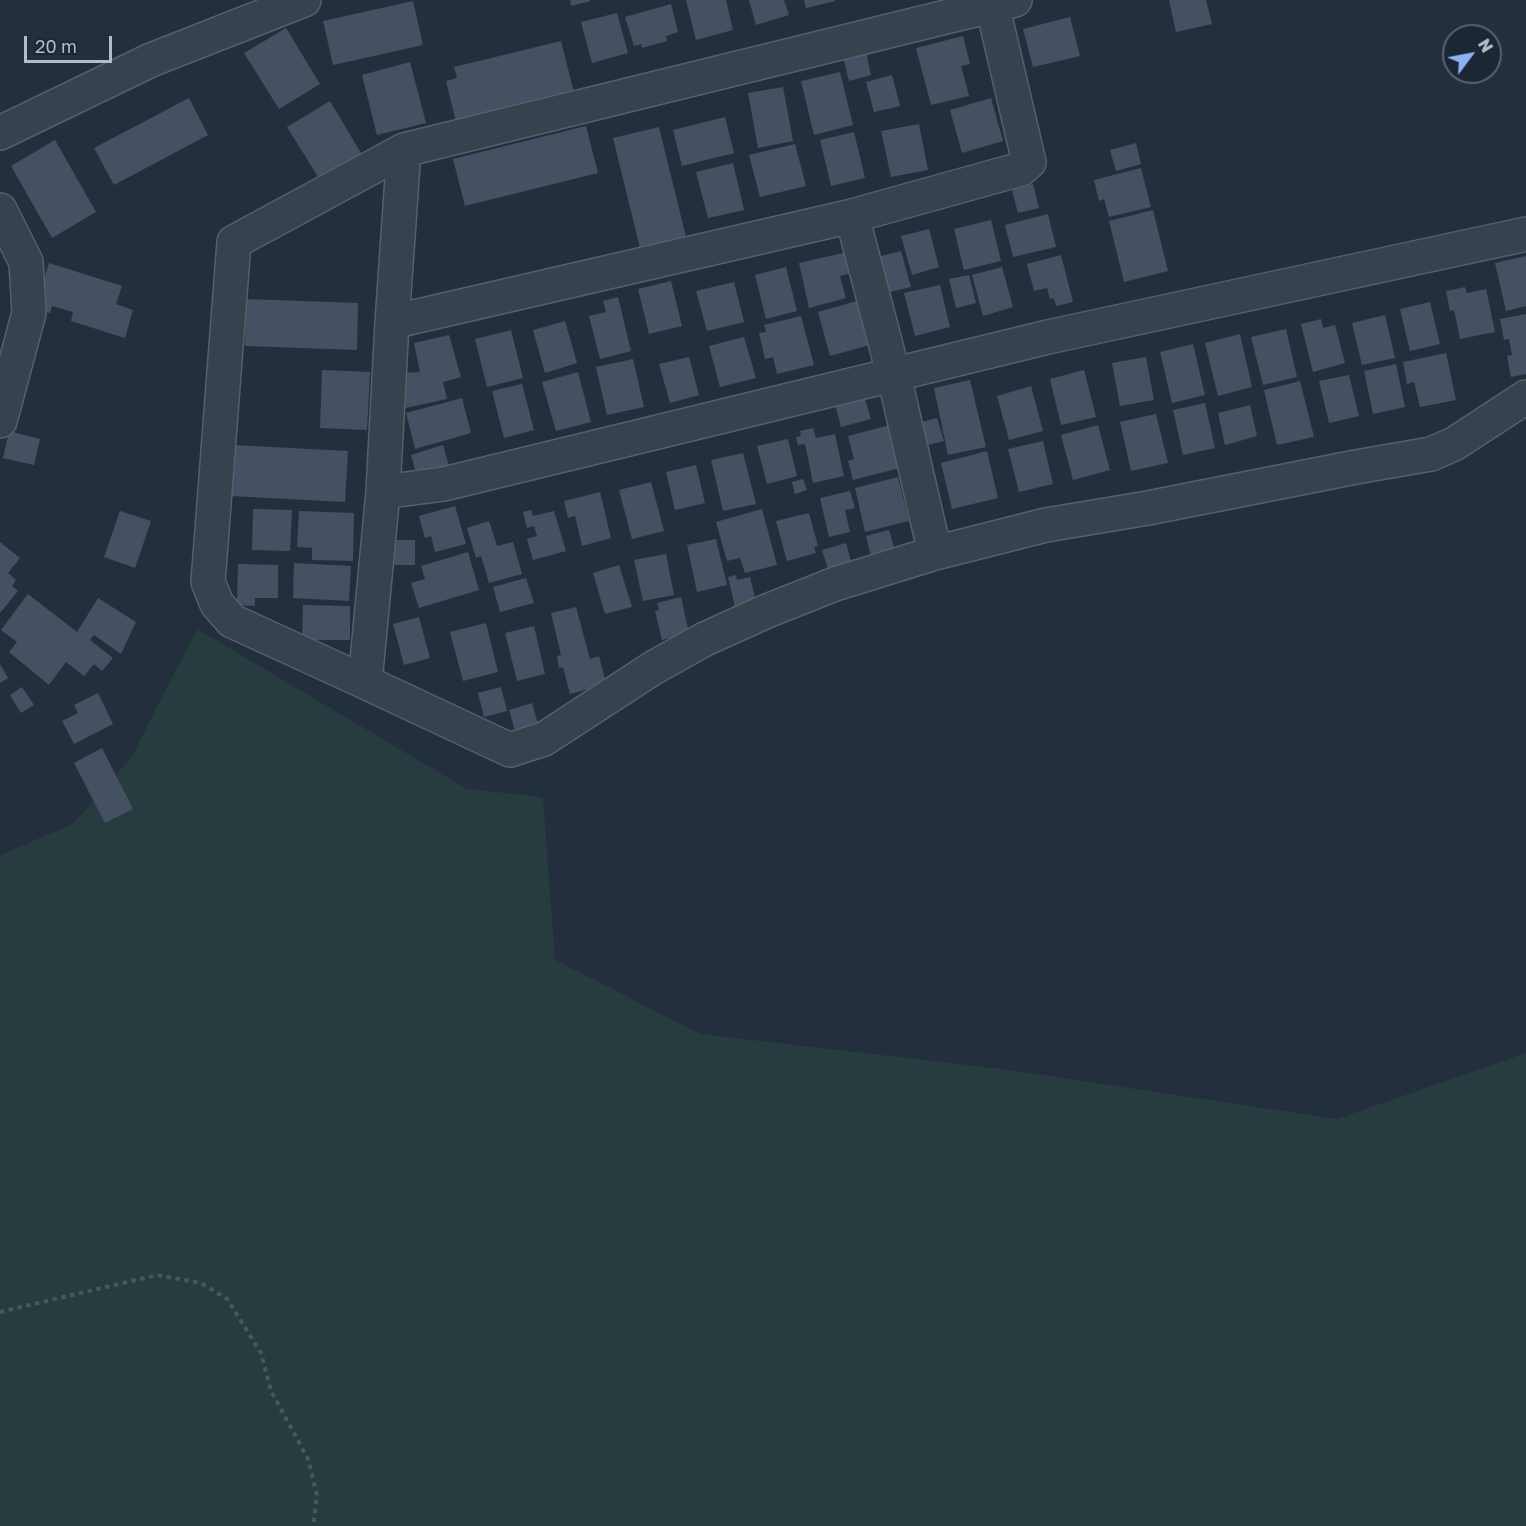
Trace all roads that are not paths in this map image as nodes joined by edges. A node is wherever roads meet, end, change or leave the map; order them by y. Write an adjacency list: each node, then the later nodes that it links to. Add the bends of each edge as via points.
1 (304, 0): 3 (street, via 151,60)
2 (999, 2): 4 (street); 6 (street, via 1029,162 1021,169)
3 (0, 133)
4 (404, 150): 8 (street); 14 (street, via 234,242 208,582 217,604 232,621)
5 (0, 210): 11 (street, via 26,262 28,313)
6 (852, 216): 8 (street); 9 (street)
7 (1526, 234): 9 (street, via 1048,337)
8 (392, 322): 12 (street)
9 (894, 376): 12 (street, via 444,484); 13 (street)
10 (1526, 397): 13 (street, via 1454,444 1431,454 1046,525)
11 (0, 421)
12 (383, 492): 14 (street)
13 (935, 553): 14 (street, via 835,584 705,639 544,739 510,750)
14 (365, 682)

